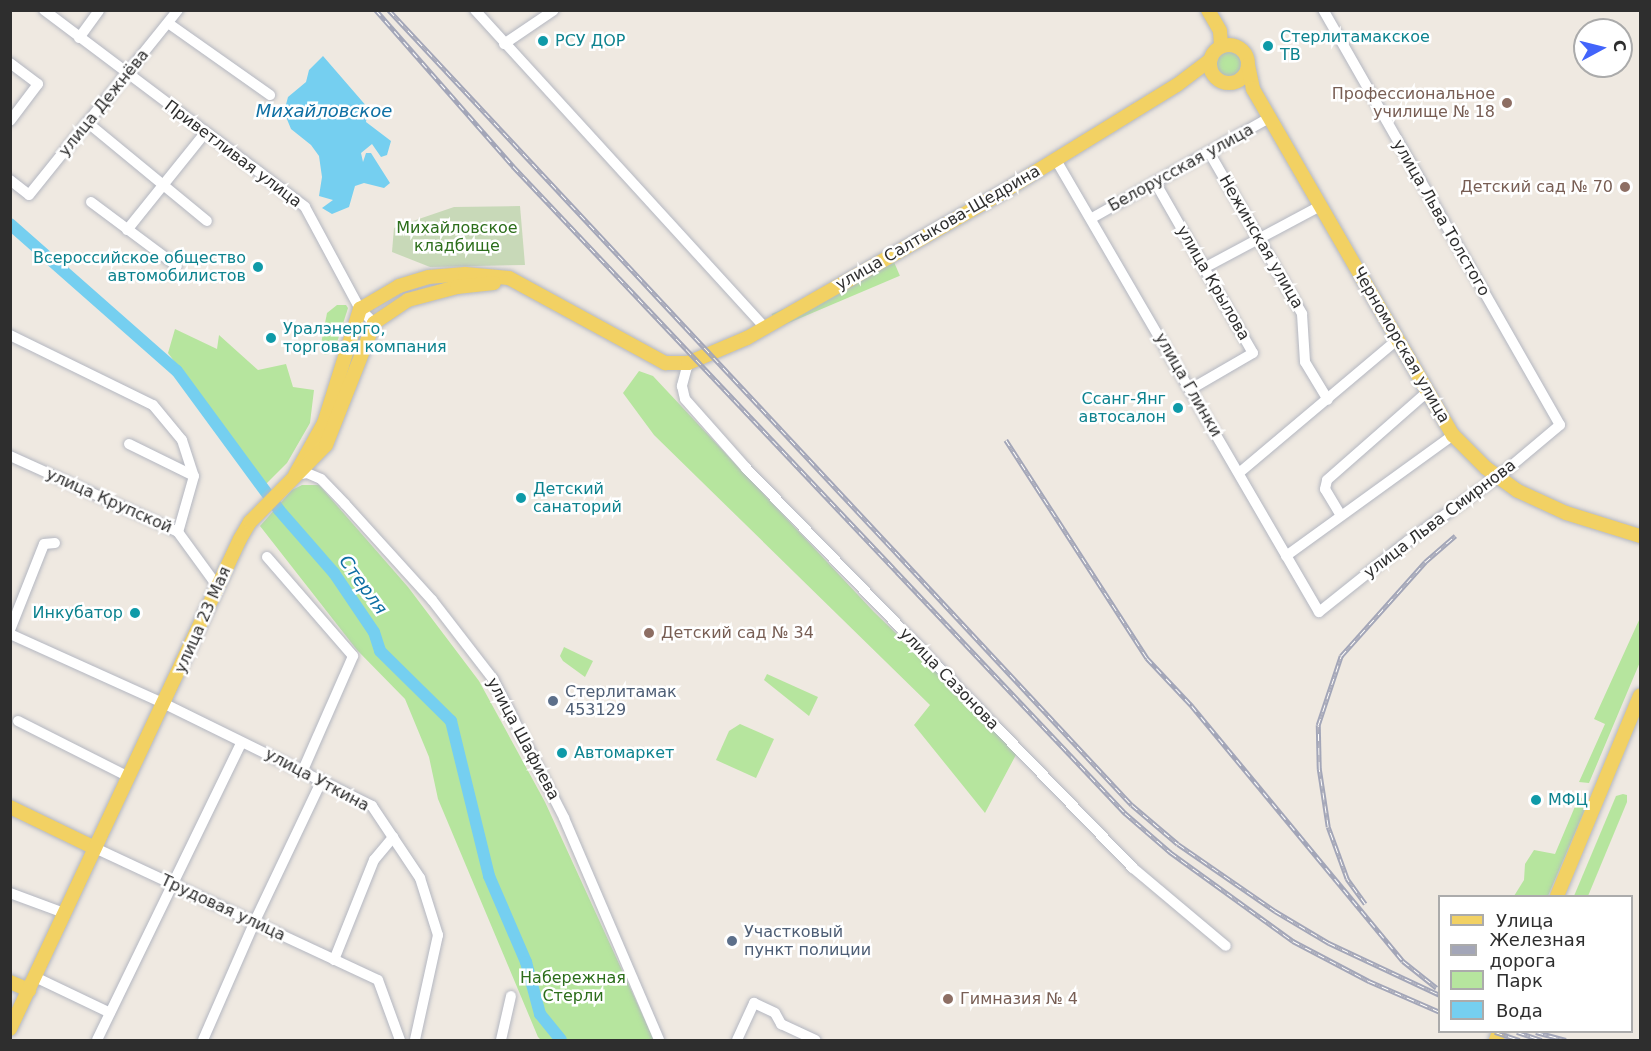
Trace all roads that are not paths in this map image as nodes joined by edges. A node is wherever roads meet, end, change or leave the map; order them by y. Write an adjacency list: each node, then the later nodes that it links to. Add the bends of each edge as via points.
1 (44, 10): 10 (street, Приветливая улица)
2 (99, 10): 10 (street)
3 (178, 10): 8 (street, улица Дежнёва)
4 (475, 10): 11 (street)
5 (554, 10): 11 (street)
6 (1208, 10): 9 (main road)
7 (1323, 10): 51 (street, улица Льва Толстого)
8 (168, 23): 18 (street, улица Дежнёва); 22 (street)
9 (1220, 31): 12 (main road); 13 (main road)
10 (79, 38): 18 (street, Приветливая улица)
11 (504, 44): 43 (street)
12 (1221, 46): 13 (main road); 14 (main road)
13 (1240, 48): 16 (main road)
14 (1210, 60): 17 (main road, улица Салтыкова-Щедрина); 19 (main road)
15 (10, 63): 24 (street, via 38,84)
16 (1248, 64): 20 (main road, via 1244,76); 21 (main road, Черноморская улица)
17 (1195, 74): 19 (main road); 28 (main road, улица Салтыкова-Щедрина)
18 (128, 75): 25 (street, улица Дежнёва); 26 (street, Приветливая улица)
19 (1214, 76): 20 (main road, via 1223,82)
20 (1234, 82): 21 (main road)
21 (1253, 89): 23 (main road, Черноморская улица)
22 (270, 95)
23 (1269, 118): 27 (street, Белорусская улица); 33 (main road, Черноморская улица)
24 (10, 121)
25 (88, 123): 29 (street, улица Дежнёва, via 29,195); 31 (street)
26 (205, 133): 31 (street); 41 (street, Приветливая улица, via 305,207)
27 (1209, 152): 30 (street, Белорусская улица); 37 (street, Нежинская улица)
28 (1056, 160): 34 (street, улица Глинки); 43 (main road, улица Салтыкова-Щедрина)
29 (10, 180)
30 (1155, 182): 34 (street, Белорусская улица); 39 (street, улица Крылова)
31 (163, 184): 35 (street); 36 (street)
32 (91, 202): 36 (street)
33 (1320, 206): 37 (street); 45 (main road, Черноморская улица)
34 (1092, 218): 47 (street, улица Глинки)
35 (207, 221)
36 (127, 230): 38 (street)
37 (1260, 238): 39 (street); 49 (street, Нежинская улица, via 1302,314 1305,362)
38 (177, 266)
39 (1204, 268): 47 (street, улица Крылова, via 1253,353)
40 (526, 286): 41 (main road, via 496,275 429,277 399,286); 42 (main road, via 484,283 432,292 391,308); 46 (main road, via 665,363)
41 (360, 309): 42 (street, Приветливая улица); 50 (main road)
42 (374, 323): 50 (main road)
43 (765, 328): 46 (main road, улица Салтыкова-Щедрина)
44 (10, 335): 58 (street, via 153,405 182,440)
45 (1398, 339): 48 (main road, Черноморская улица); 49 (street)
46 (688, 363): 87 (street, улица Сазонова, via 682,386 685,399 746,468 1133,868)
47 (1191, 389): 56 (street, улица Глинки)
48 (1428, 392): 52 (main road, Черноморская улица); 61 (street, via 1327,480 1324,489)
49 (1328, 400): 56 (street)
50 (329, 424): 54 (main road); 57 (main road)
51 (1560, 425): 59 (street, улица Льва Смирнова)
52 (1453, 435): 59 (main road, Черноморская улица); 61 (street)
53 (129, 444): 58 (street)
54 (326, 446): 57 (main road); 60 (street, via 319,463)
55 (10, 456): 62 (street, улица Крупской)
56 (1239, 473): 65 (street, улица Глинки)
57 (295, 475): 60 (street, via 307,473); 67 (main road, улица 23 Мая, via 250,522)
58 (194, 476): 62 (street)
59 (1498, 477): 63 (main road, Черноморская улица, via 1546,505); 68 (street, улица Льва Смирнова, via 1408,541)
60 (321, 479): 100 (street, улица Шафиева, via 432,600 493,679 564,818)
61 (1340, 514): 65 (street)
62 (178, 532): 67 (street, улица Крупской)
63 (1641, 536)
64 (55, 543): 69 (street, via 44,544)
65 (1286, 556): 68 (street, улица Глинки)
66 (267, 557): 75 (street, via 353,656)
67 (218, 587): 71 (main road, улица 23 Мая)
68 (1319, 612)
69 (10, 632): 71 (street, улица Уткина)
70 (1641, 696): 83 (main road)
71 (165, 704): 74 (street, улица Уткина); 76 (main road, улица 23 Мая)
72 (1641, 716): 84 (main road)
73 (18, 721): 76 (street)
74 (242, 742): 75 (street, улица Уткина); 81 (street)
75 (303, 770): 77 (street, улица Уткина)
76 (129, 777): 80 (main road, улица 23 Мая)
77 (322, 780): 79 (street, улица Уткина, via 372,806); 86 (street)
78 (10, 807): 80 (main road, Трудовая улица)
79 (393, 837): 88 (street, via 374,860); 98 (street, улица Уткина, via 420,878 438,935)
80 (95, 848): 81 (street, Трудовая улица); 85 (main road, улица 23 Мая)
81 (172, 885): 86 (street, Трудовая улица); 93 (street)
82 (10, 893): 85 (street)
83 (1558, 895)
84 (1566, 895)
85 (64, 913): 89 (main road, улица 23 Мая)
86 (254, 923): 88 (street, Трудовая улица); 96 (street)
87 (1226, 946)
88 (334, 960): 97 (street, Трудовая улица, via 378,980)
89 (35, 977): 91 (main road, улица 23 Мая); 93 (street)
90 (10, 982): 91 (main road)
91 (29, 990): 94 (main road, улица 23 Мая)
92 (511, 996): 99 (street)
93 (110, 1013): 95 (street)
94 (10, 1029)
95 (97, 1041)
96 (203, 1041)
97 (400, 1041)
98 (415, 1041)
99 (501, 1041)
100 (659, 1041)
101 (736, 1041): 102 (street, via 754,1003 776,1013 781,1024)
102 (815, 1041)

